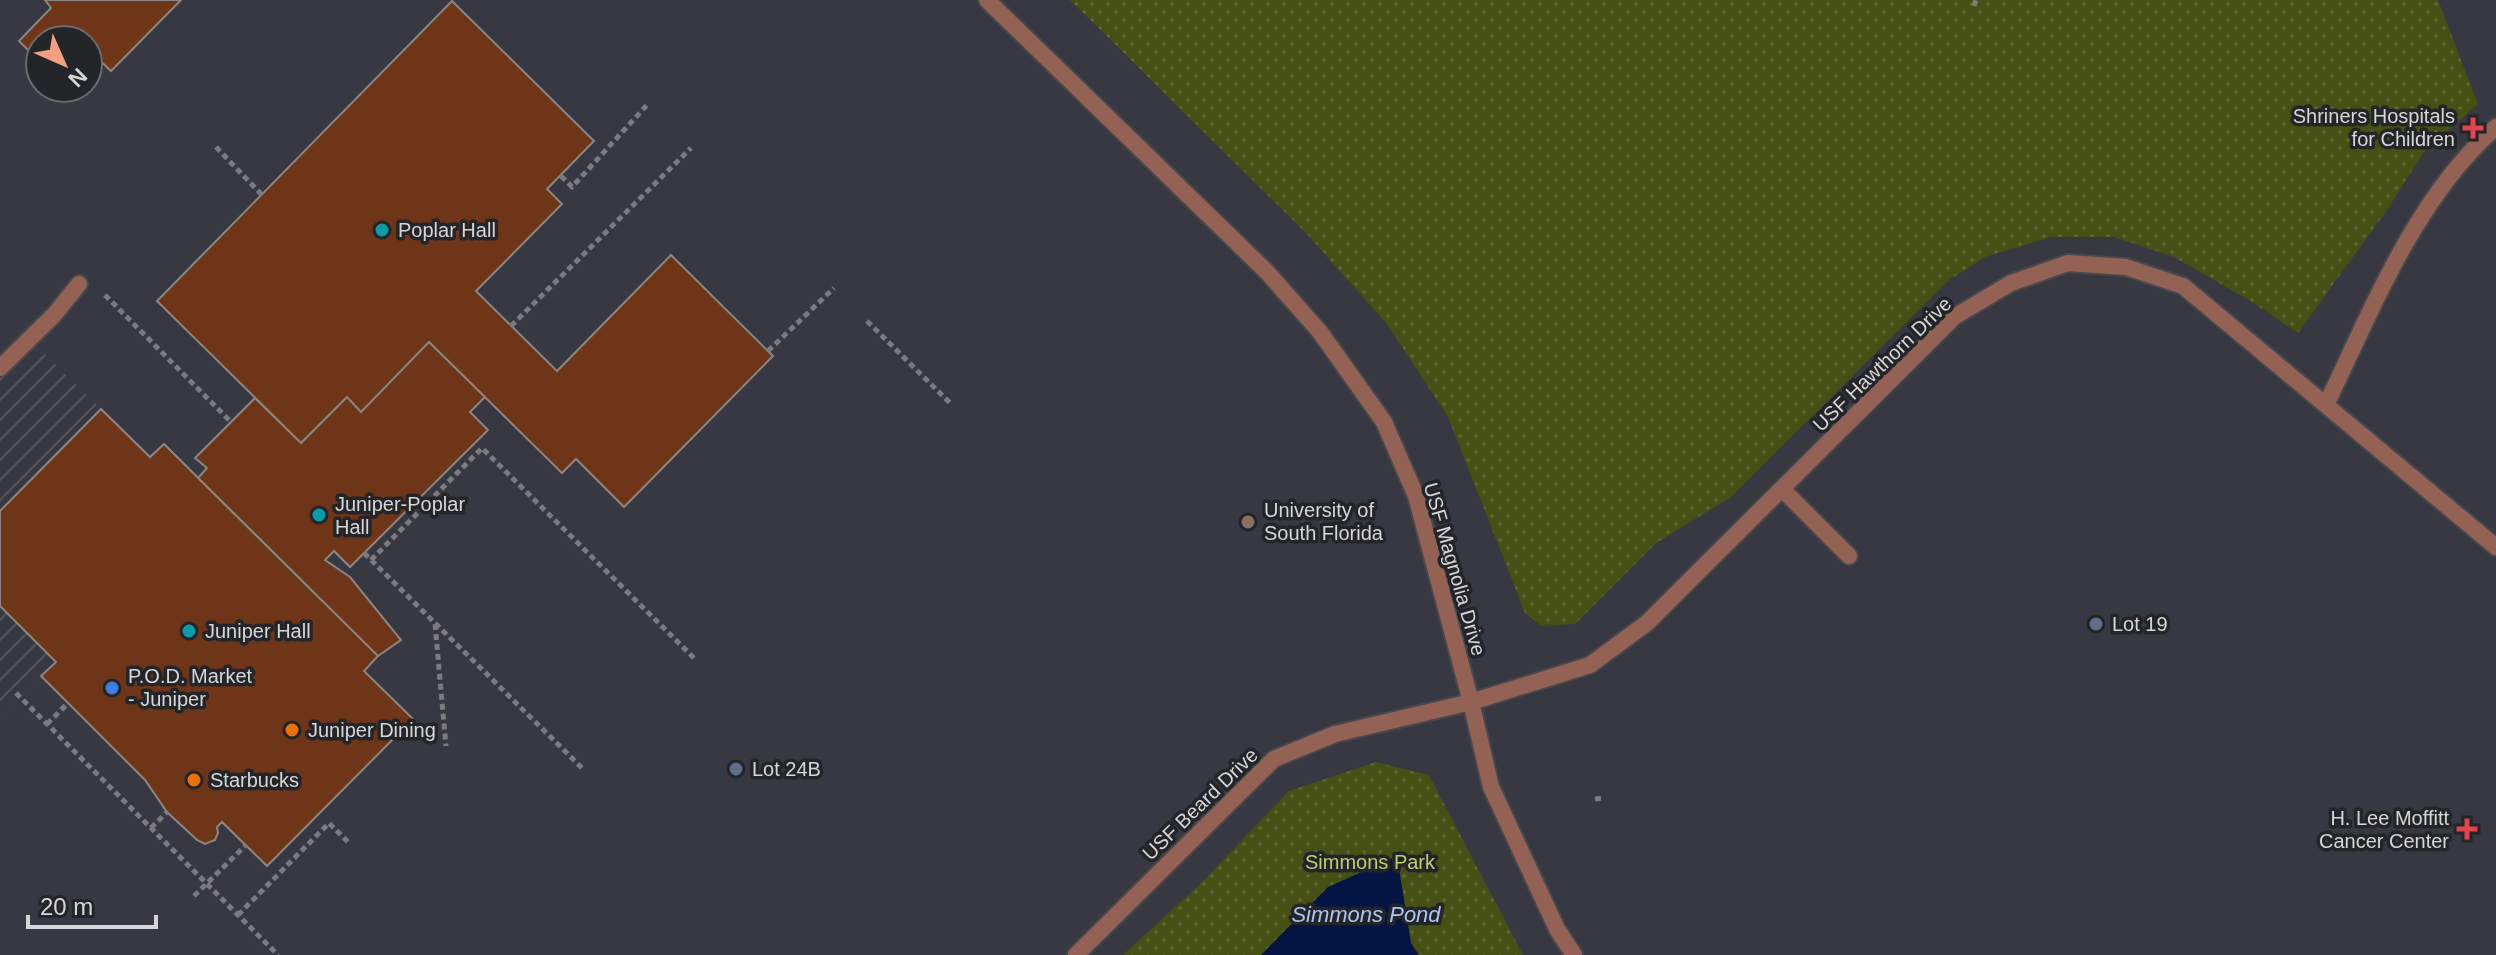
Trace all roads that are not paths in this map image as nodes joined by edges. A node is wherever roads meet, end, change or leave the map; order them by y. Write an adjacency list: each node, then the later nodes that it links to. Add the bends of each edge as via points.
1 (987, 0): 9 (street, USF Magnolia Drive, via 1267,272 1320,332 1384,422 1416,496)
2 (2496, 127): 5 (street, via 2472,148 2423,213)
3 (79, 284): 4 (street)
4 (0, 368)
5 (2326, 405): 6 (street, USF Hawthorn Drive, via 2183,286 2126,267 2068,263 2011,283 1954,317); 7 (street, USF Hawthorn Drive)
6 (1782, 489): 8 (street); 9 (street, USF Hawthorn Drive, via 1647,623 1590,665)
7 (2496, 547)
8 (1849, 556)
9 (1471, 702): 10 (street, USF Beard Drive, via 1335,734 1274,759); 11 (street, USF Magnolia Drive, via 1491,787)
10 (1076, 955)
11 (1574, 955)

